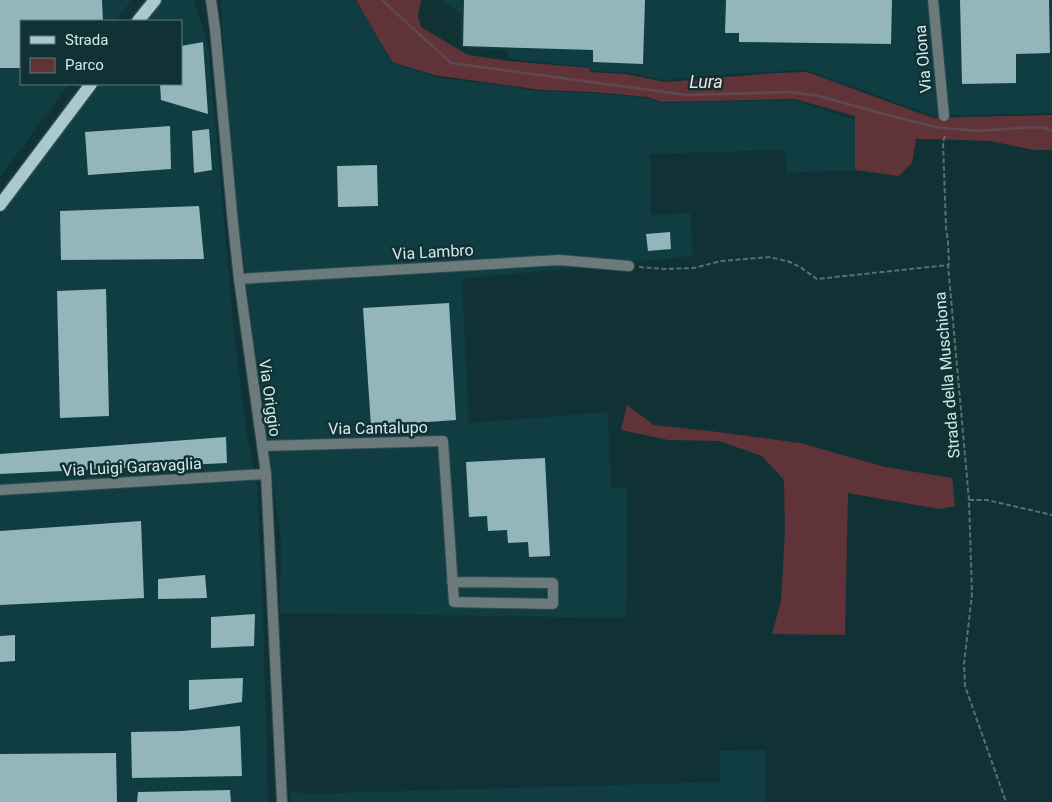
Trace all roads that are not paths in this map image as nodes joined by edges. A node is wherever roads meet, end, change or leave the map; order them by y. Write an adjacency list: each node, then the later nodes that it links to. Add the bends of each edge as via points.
1 (154, 0): 4 (main road)
2 (933, 0): 6 (street, Via Olona)
3 (212, 4): 9 (street, Via Origgio)
4 (139, 20)
5 (90, 85): 7 (main road)
6 (944, 116)
7 (0, 204)
8 (629, 266): 9 (street, Via Lambro, via 559,260)
9 (239, 279): 10 (street, Via Origgio)
10 (262, 446): 11 (street, Via Origgio); 13 (street, Via Cantalupo, via 443,441)
11 (266, 474): 12 (street, Via Luigi Garavaglia); 14 (street, Via Origgio)
12 (0, 490)
13 (452, 582): 13 (street, Via Cantalupo, via 454,602 553,604 553,583)
14 (282, 802)

